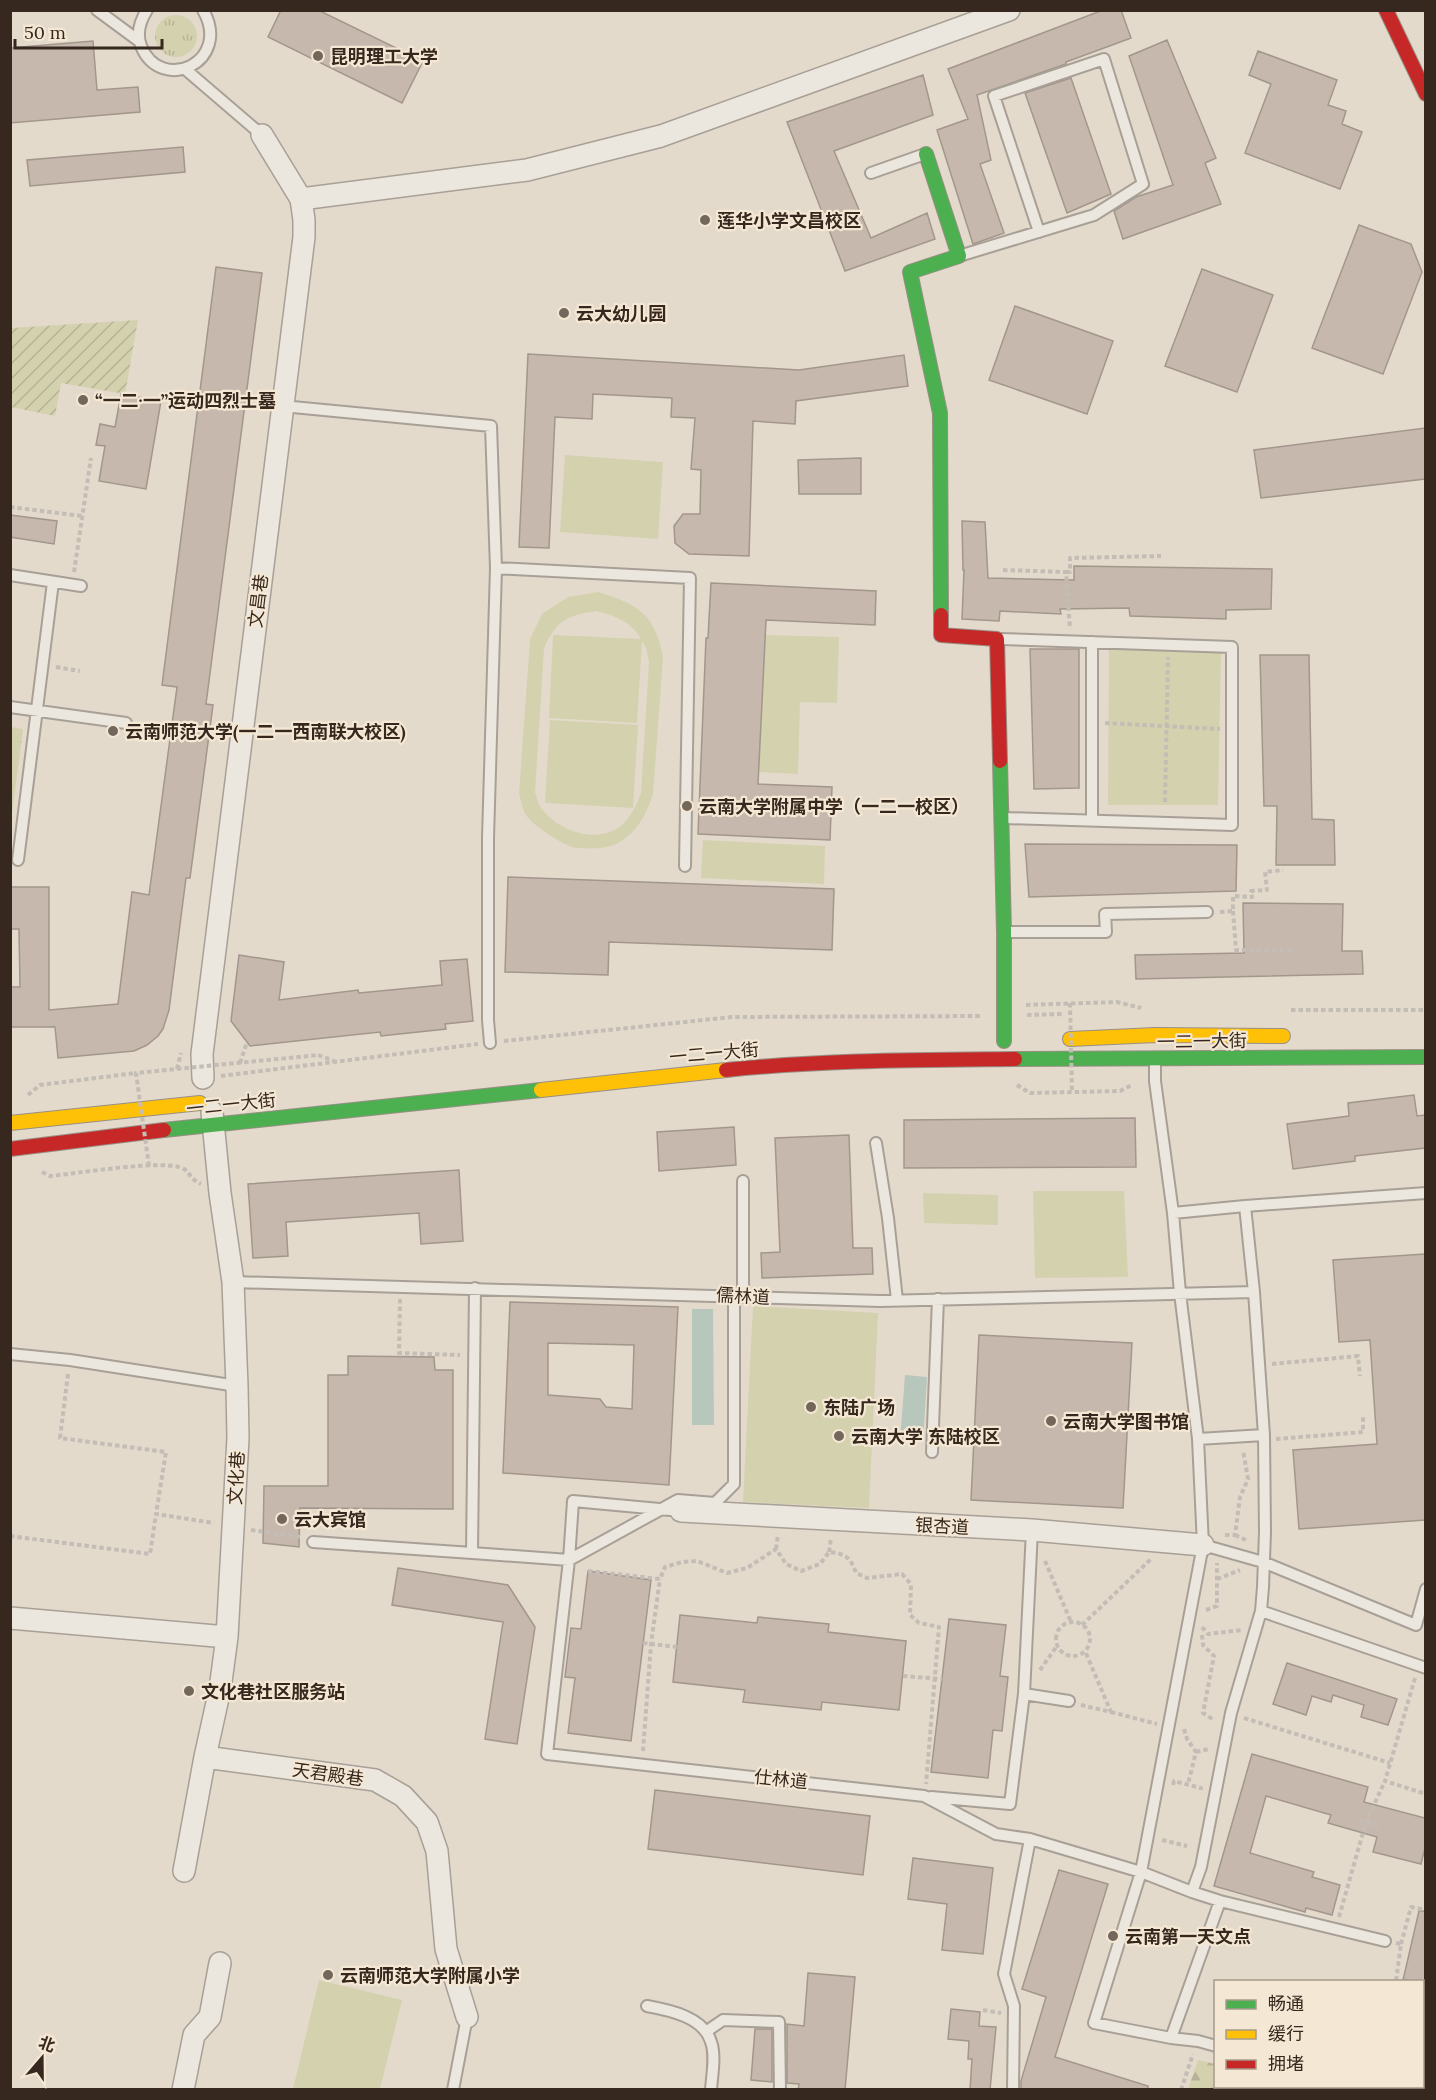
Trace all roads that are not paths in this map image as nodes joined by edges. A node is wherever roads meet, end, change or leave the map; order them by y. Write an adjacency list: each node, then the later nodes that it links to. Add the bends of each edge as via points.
1 (97, 10): 6 (lane)
2 (147, 10): 6 (lane, via 138,29)
3 (203, 10): 7 (lane, via 212,32 210,44 196,64)
4 (1009, 10): 12 (street, via 661,136 527,170)
5 (1386, 10): 8 (main road)
6 (139, 41): 7 (lane, via 143,52 162,68)
7 (185, 69): 9 (lane)
8 (1425, 94)
9 (262, 135): 12 (street, 文昌巷)
10 (926, 154): 11 (lane); 14 (main road)
11 (871, 173)
12 (301, 199): 15 (street, 文昌巷, via 304,237)
13 (1039, 232): 13 (lane, via 1094,215 1143,184 1104,58 994,96); 14 (lane)
14 (959, 256): 20 (main road, via 910,272 940,412 941,635)
15 (282, 406): 16 (lane, via 491,426); 38 (street, 文昌巷, via 202,1054)
16 (496, 568): 28 (lane, via 690,578); 35 (lane, via 488,838)
17 (10, 575): 18 (lane)
18 (53, 582): 19 (lane); 23 (lane)
19 (77, 585)
20 (997, 639): 21 (lane); 25 (main road)
21 (1092, 642): 26 (lane); 26 (lane, via 1232,647 1232,825)
22 (10, 707): 23 (lane)
23 (38, 711): 24 (lane); 27 (lane)
24 (126, 723)
25 (1001, 817): 26 (lane); 30 (main road)
26 (1092, 820)
27 (18, 860)
28 (685, 867)
29 (1207, 912): 30 (lane, via 1105,914 1106,932)
30 (1004, 932): 34 (main road)
31 (1155, 1035): 32 (main road, 一二一大街); 33 (main road, 一二一大街); 37 (lane)
32 (1296, 1036)
33 (1051, 1039)
34 (1004, 1041)
35 (490, 1042)
36 (1425, 1057): 37 (main road, 一二一大街)
37 (1155, 1060): 41 (main road, 一二一大街, via 911,1060 768,1066); 47 (lane)
38 (203, 1078)
39 (217, 1101): 40 (main road, 一二一大街); 41 (street, 文化巷)
40 (10, 1123)
41 (213, 1124): 43 (main road, 一二一大街); 48 (street, 文化巷)
42 (876, 1143): 54 (lane)
43 (10, 1149)
44 (743, 1181): 52 (lane)
45 (1425, 1193): 46 (lane)
46 (1245, 1206): 47 (lane); 50 (lane)
47 (1173, 1213): 51 (lane)
48 (233, 1282): 49 (lane, 儒林道); 56 (street, 文化巷)
49 (475, 1288): 52 (lane, 儒林道); 64 (lane)
50 (1254, 1292): 51 (lane, 儒林道); 57 (lane)
51 (1180, 1293): 53 (lane, 儒林道); 58 (lane)
52 (738, 1297): 54 (lane, 儒林道); 60 (lane, via 734,1484 714,1503 678,1500)
53 (938, 1299): 54 (lane, 儒林道); 59 (lane)
54 (897, 1300)
55 (11, 1356): 56 (lane, via 70,1360)
56 (237, 1386): 71 (street, 文化巷, via 238,1438)
57 (1264, 1438): 58 (lane); 66 (lane)
58 (1198, 1439): 63 (lane)
59 (932, 1452)
60 (672, 1510): 61 (street, 银杏道); 65 (lane); 65 (lane, via 573,1501)
61 (1032, 1530): 63 (street, 银杏道); 73 (lane)
62 (313, 1542): 64 (lane)
63 (1210, 1547): 66 (lane); 79 (lane)
64 (472, 1553): 65 (lane)
65 (568, 1560): 76 (lane, 仕林道, via 547,1754)
66 (1263, 1562): 68 (lane); 70 (lane)
67 (1425, 1589): 70 (lane)
68 (1261, 1611): 72 (lane); 80 (lane, via 1231,1713 1201,1867)
69 (10, 1618): 71 (street)
70 (1421, 1626)
71 (227, 1637): 75 (street)
72 (1422, 1667)
73 (1024, 1694): 74 (lane); 76 (lane, via 1010,1804)
74 (1069, 1701)
75 (205, 1757): 78 (street); 85 (street, 天君殿巷, via 375,1780 403,1796 427,1822 437,1851 446,1949)
76 (924, 1796): 77 (lane, 仕林道, via 996,1833)
77 (1030, 1839): 79 (lane, 仕林道); 93 (lane, via 1004,1974 1014,2006)
78 (184, 1871)
79 (1141, 1872): 80 (lane, 仕林道); 87 (lane, via 1094,2024)
80 (1192, 1892): 81 (lane, 仕林道)
81 (1220, 1900): 82 (lane, 仕林道); 87 (lane)
82 (1385, 1941)
83 (220, 1963): 89 (street, via 210,2017 194,2035)
84 (647, 2006): 86 (lane, via 676,2012)
85 (467, 2017): 90 (lane, 天君殿巷)
86 (707, 2031): 91 (lane, via 712,2044); 92 (lane, via 723,2020 779,2022)
87 (1171, 2038): 88 (lane)
88 (1214, 2046)
89 (183, 2090)
90 (453, 2090)
91 (711, 2090)
92 (780, 2090)
93 (1013, 2090)

